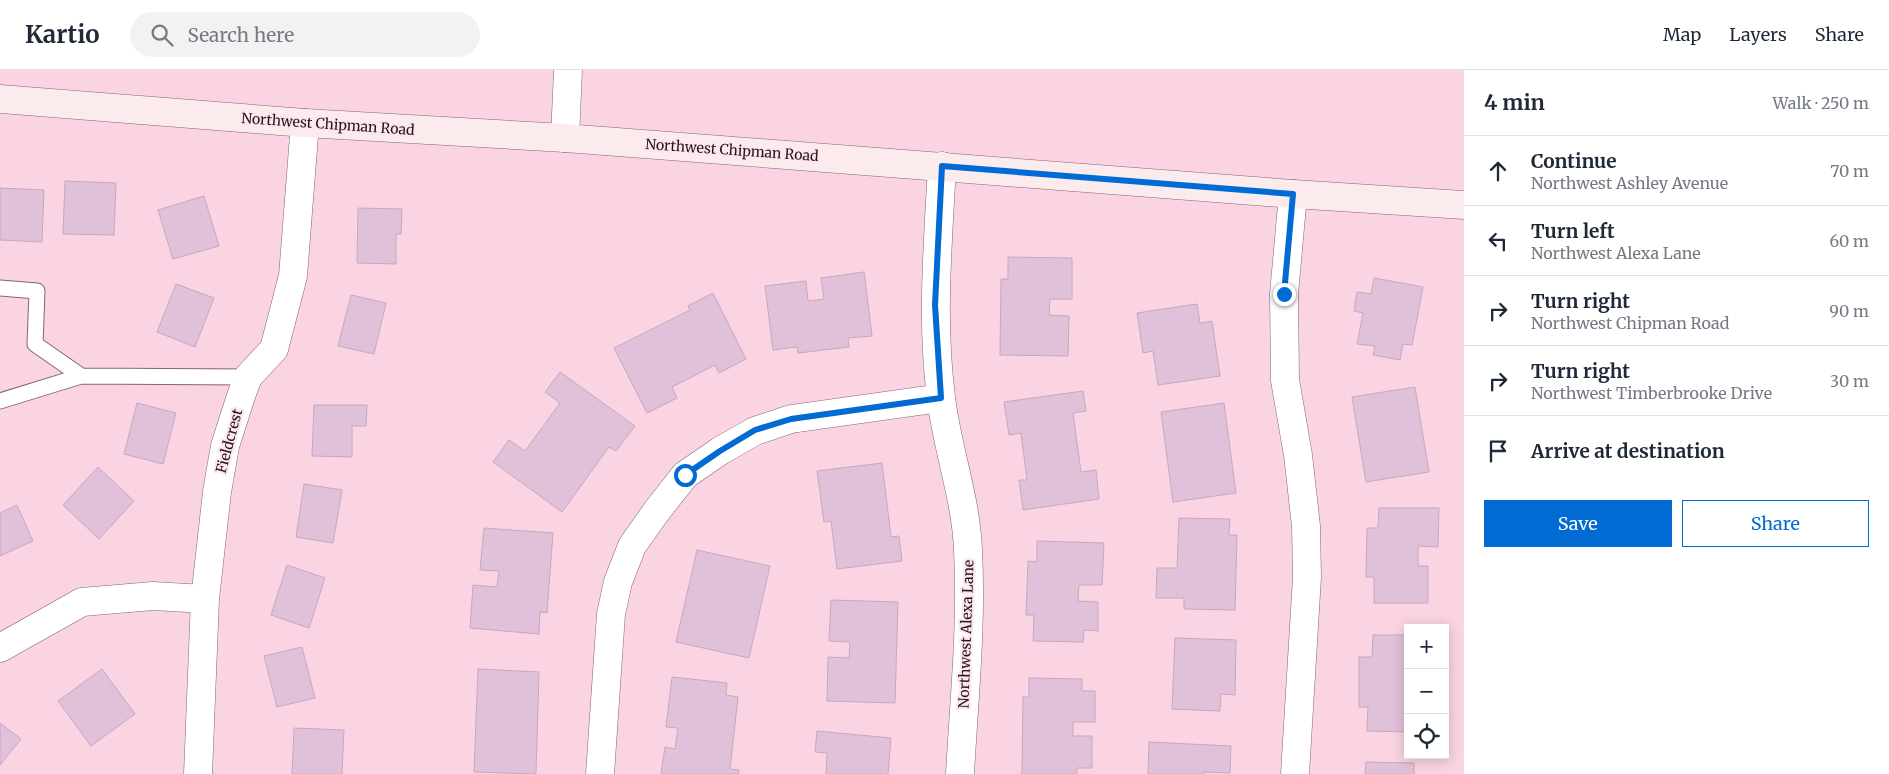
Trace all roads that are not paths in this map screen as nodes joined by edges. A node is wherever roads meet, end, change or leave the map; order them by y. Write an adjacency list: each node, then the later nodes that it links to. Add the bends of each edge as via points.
1 (568, 70): 4 (street)
2 (0, 99): 3 (main road, Northwest Chipman Road)
3 (304, 123): 4 (main road, Northwest Chipman Road); 10 (street, Fieldcrest, via 293,276 274,349)
4 (565, 138): 5 (main road, Northwest Chipman Road)
5 (942, 166): 6 (main road, Northwest Chipman Road); 11 (street, Northwest Alexa Lane, via 935,305)
6 (1293, 194): 7 (main road, Northwest Chipman Road); 18 (street, via 1284,294 1285,380 1306,526 1307,577)
7 (1464, 205)
8 (0, 288): 9 (lane, via 37,291 35,344)
9 (81, 376): 10 (lane); 12 (lane)
10 (248, 377): 13 (street, Fieldcrest, via 225,446)
11 (941, 398): 16 (street, via 791,419 755,430 685,475 632,546 618,582 611,614); 17 (street, Northwest Alexa Lane, via 968,548 969,596)
12 (0, 402)
13 (205, 599): 14 (street, via 153,596 82,602); 15 (street, Fieldcrest)
14 (0, 648)
15 (198, 774)
16 (600, 774)
17 (960, 774)
18 (1294, 774)

